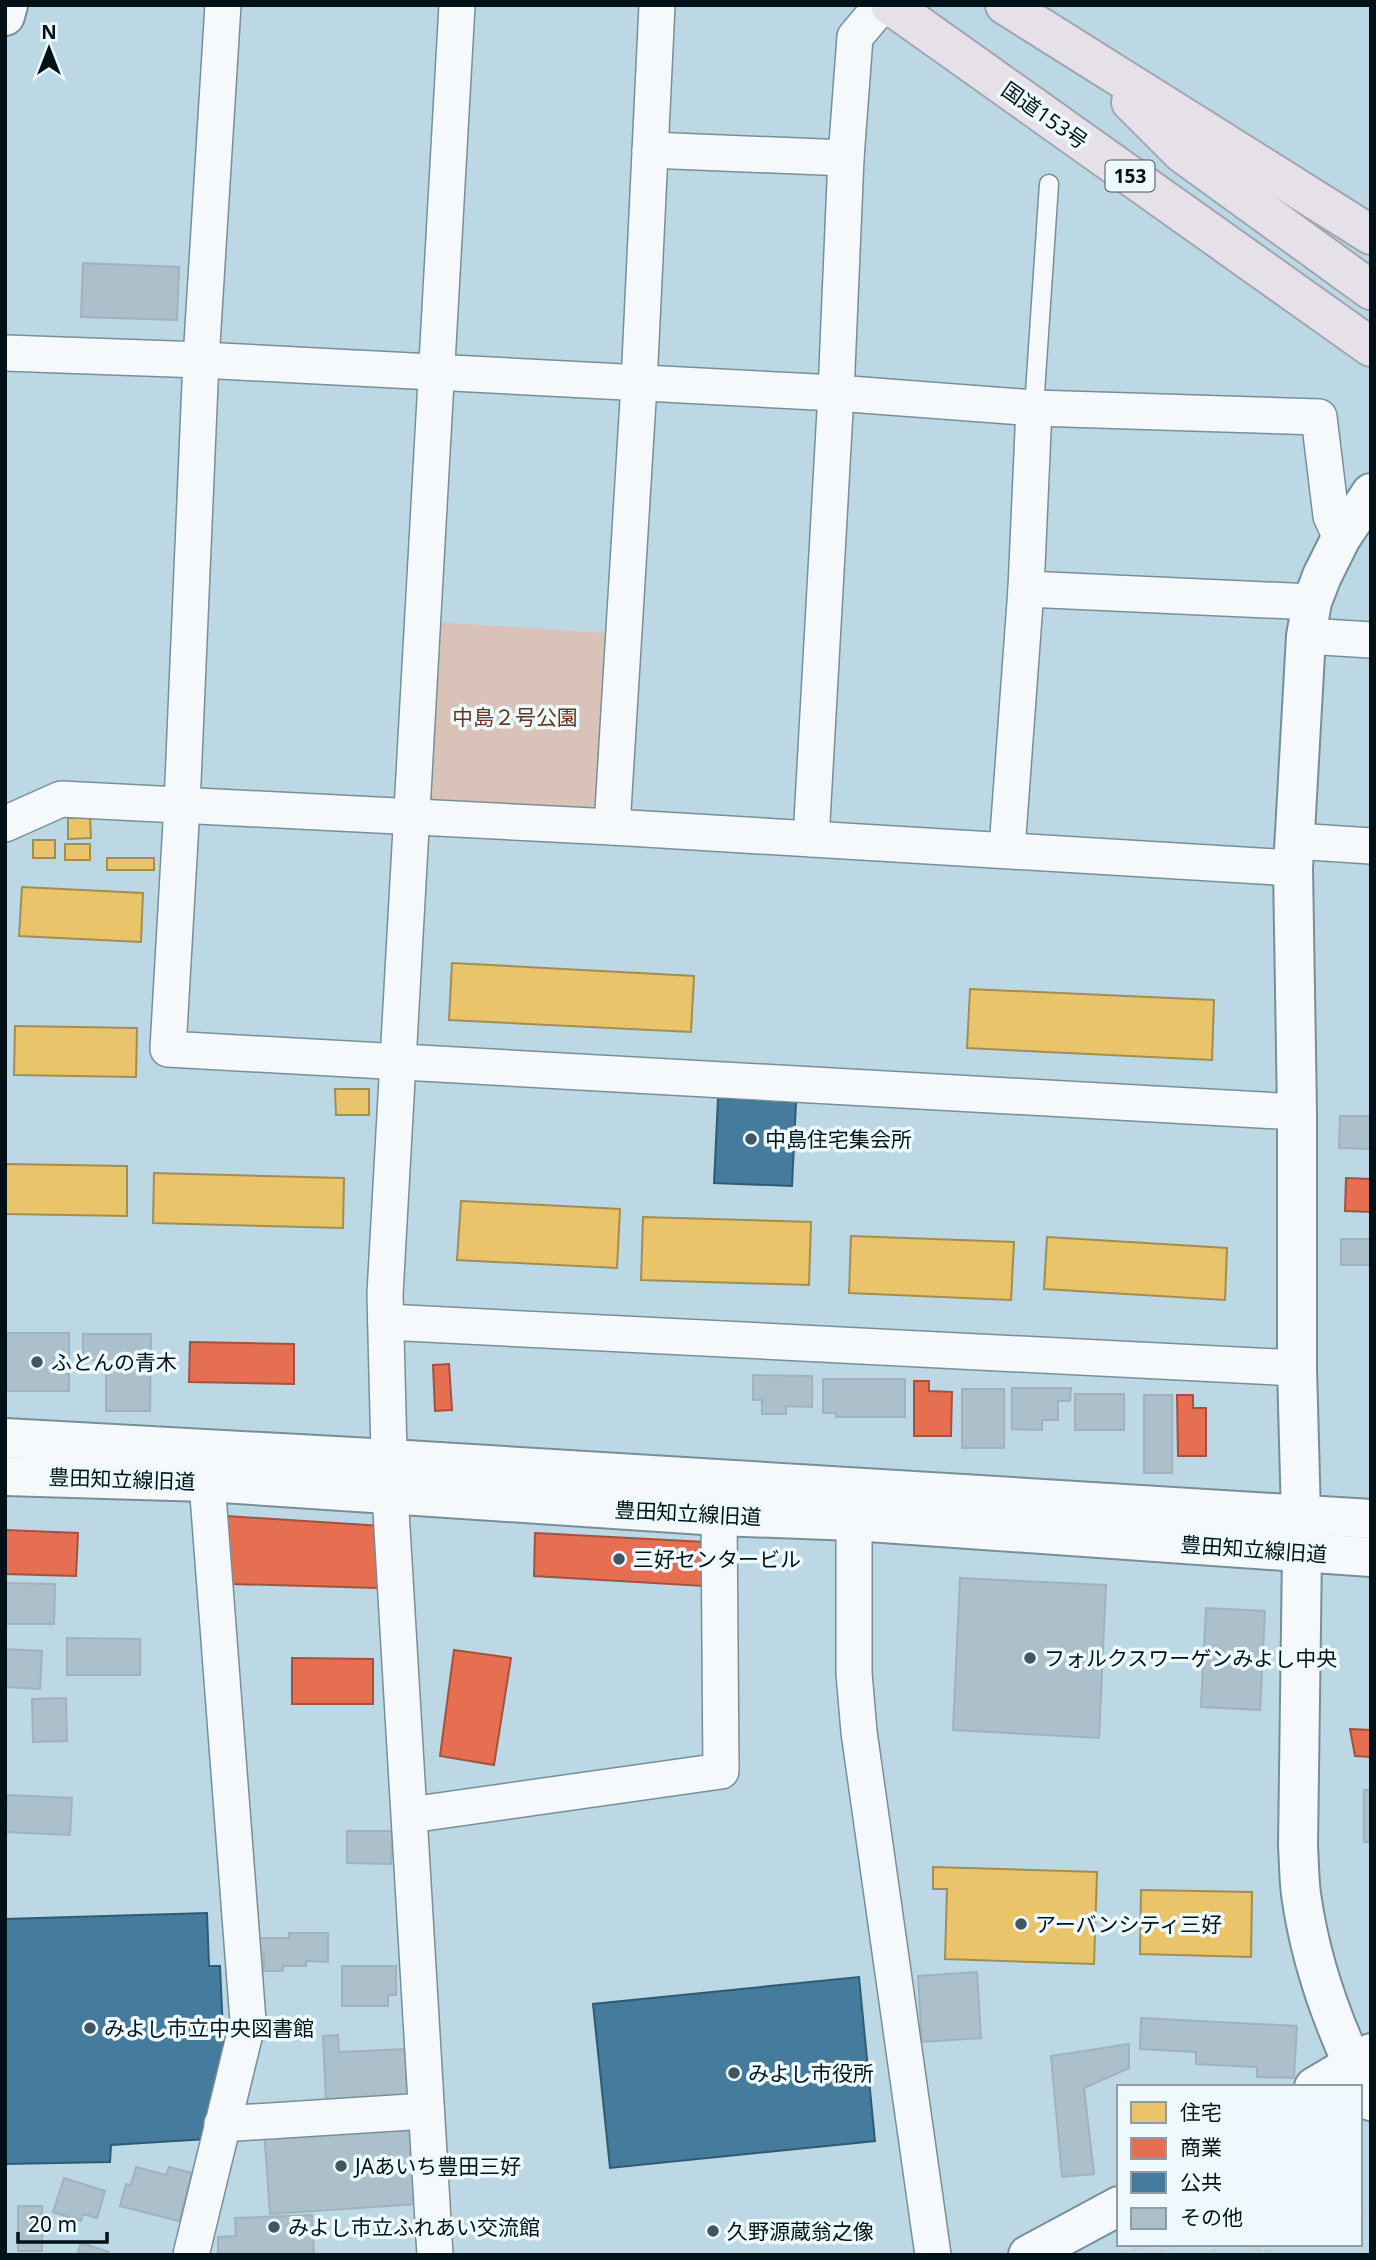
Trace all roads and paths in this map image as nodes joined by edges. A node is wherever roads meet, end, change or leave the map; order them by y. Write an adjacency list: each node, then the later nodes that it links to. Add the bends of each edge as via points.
1 (8, 5): 8 (street)
2 (223, 5): 17 (street)
3 (457, 5): 18 (street)
4 (657, 5): 10 (street)
5 (882, 5): 11 (street, via 855,37)
6 (890, 5): 15 (highway, 国道153号 / 153)
7 (1005, 5): 9 (highway, 153)
8 (5, 16)
9 (1083, 54): 13 (highway, 153); 14 (highway, 153, via 1182,153)
10 (650, 150): 11 (street); 19 (street)
11 (846, 158): 20 (street)
12 (1049, 184): 21 (lane)
13 (1371, 235)
14 (1371, 290)
15 (1371, 347)
16 (5, 352): 17 (street)
17 (201, 360): 18 (street); 27 (street)
18 (435, 374): 19 (street); 28 (street)
19 (639, 384): 20 (street); 30 (street)
20 (836, 393): 21 (street); 31 (street)
21 (1034, 408): 23 (street, via 1319,417 1331,516); 24 (street)
22 (1371, 493): 23 (street)
23 (1341, 538): 25 (street, via 1322,576)
24 (1026, 589): 25 (street); 33 (street)
25 (1309, 619): 26 (street); 34 (street)
26 (1371, 640)
27 (182, 805): 28 (street); 29 (street, via 61,799); 35 (street, via 168,1049)
28 (412, 817): 30 (street); 35 (street)
29 (5, 824)
30 (612, 827): 31 (street)
31 (811, 839): 33 (street)
32 (1371, 846): 34 (street)
33 (1007, 849): 34 (street)
34 (1294, 854): 36 (street)
35 (398, 1062): 36 (street); 37 (street)
36 (1297, 1112): 38 (street)
37 (386, 1322): 38 (street); 41 (street)
38 (1297, 1368): 46 (street)
39 (5, 1438): 41 (street, 豊田知立線旧道)
40 (5, 1476): 42 (street, 豊田知立線旧道)
41 (390, 1476): 42 (street, 豊田知立線旧道); 43 (street, 豊田知立線旧道); 46 (street, 豊田知立線旧道); 48 (street)
42 (207, 1482): 53 (street, via 248,2021)
43 (719, 1516): 45 (street, 豊田知立線旧道); 48 (street, via 721,1771)
44 (1371, 1520): 46 (street, 豊田知立線旧道)
45 (854, 1521): 46 (street, 豊田知立線旧道); 59 (street, via 854,1673 859,1732)
46 (1302, 1534): 47 (street, 豊田知立線旧道); 49 (street, via 1300,1892 1322,1988)
47 (1371, 1557)
48 (410, 1815): 52 (street)
49 (1361, 2058): 50 (street); 51 (street)
50 (1317, 2085)
51 (1371, 2101)
52 (426, 2111): 53 (street); 58 (street)
53 (222, 2124): 57 (street)
54 (1117, 2207): 60 (street)
55 (1143, 2246): 61 (path)
56 (1250, 2246): 62 (path)
57 (191, 2255)
58 (435, 2255)
59 (933, 2255)
60 (1028, 2255)
61 (1122, 2255)
62 (1268, 2255)

